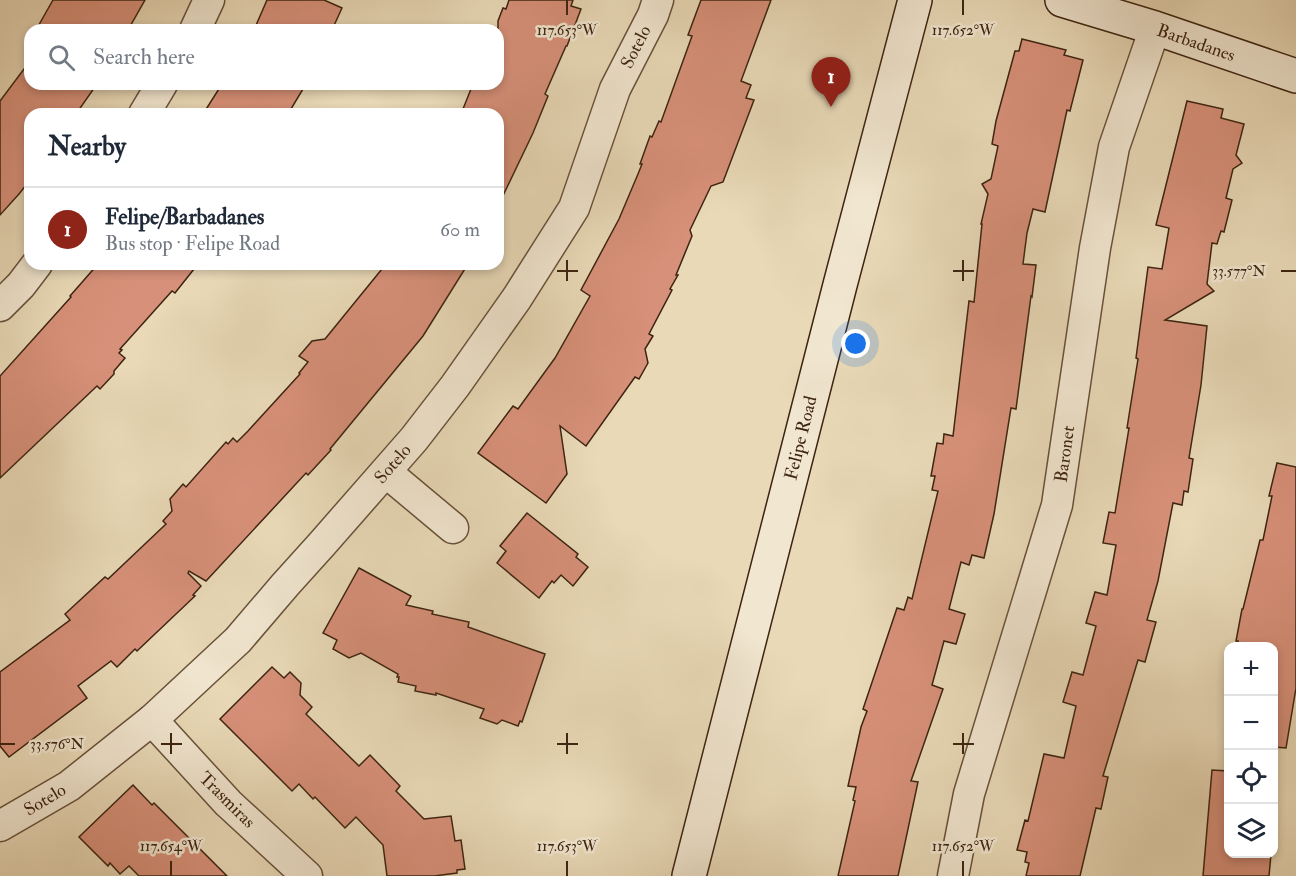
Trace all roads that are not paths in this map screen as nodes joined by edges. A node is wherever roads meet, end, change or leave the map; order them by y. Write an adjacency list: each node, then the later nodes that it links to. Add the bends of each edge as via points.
1 (209, 0): 5 (street)
2 (658, 0): 12 (street, Sotelo, via 615,89 574,208 455,386)
3 (915, 0): 17 (main road, Felipe Road)
4 (1062, 0): 6 (main road, Barbadanes)
5 (198, 24)
6 (1155, 28): 7 (main road, Barbadanes); 18 (street, Baronet, via 1114,147 1057,505 969,794)
7 (1296, 76)
8 (158, 90): 9 (street)
9 (148, 108)
10 (32, 270): 11 (street)
11 (0, 306)
12 (387, 472): 13 (street); 14 (street, Sotelo, via 238,640)
13 (453, 528)
14 (152, 720): 15 (street, Sotelo, via 69,786); 16 (street, Trasmiras, via 228,803)
15 (0, 826)
16 (307, 876)
17 (689, 876)
18 (953, 876)

